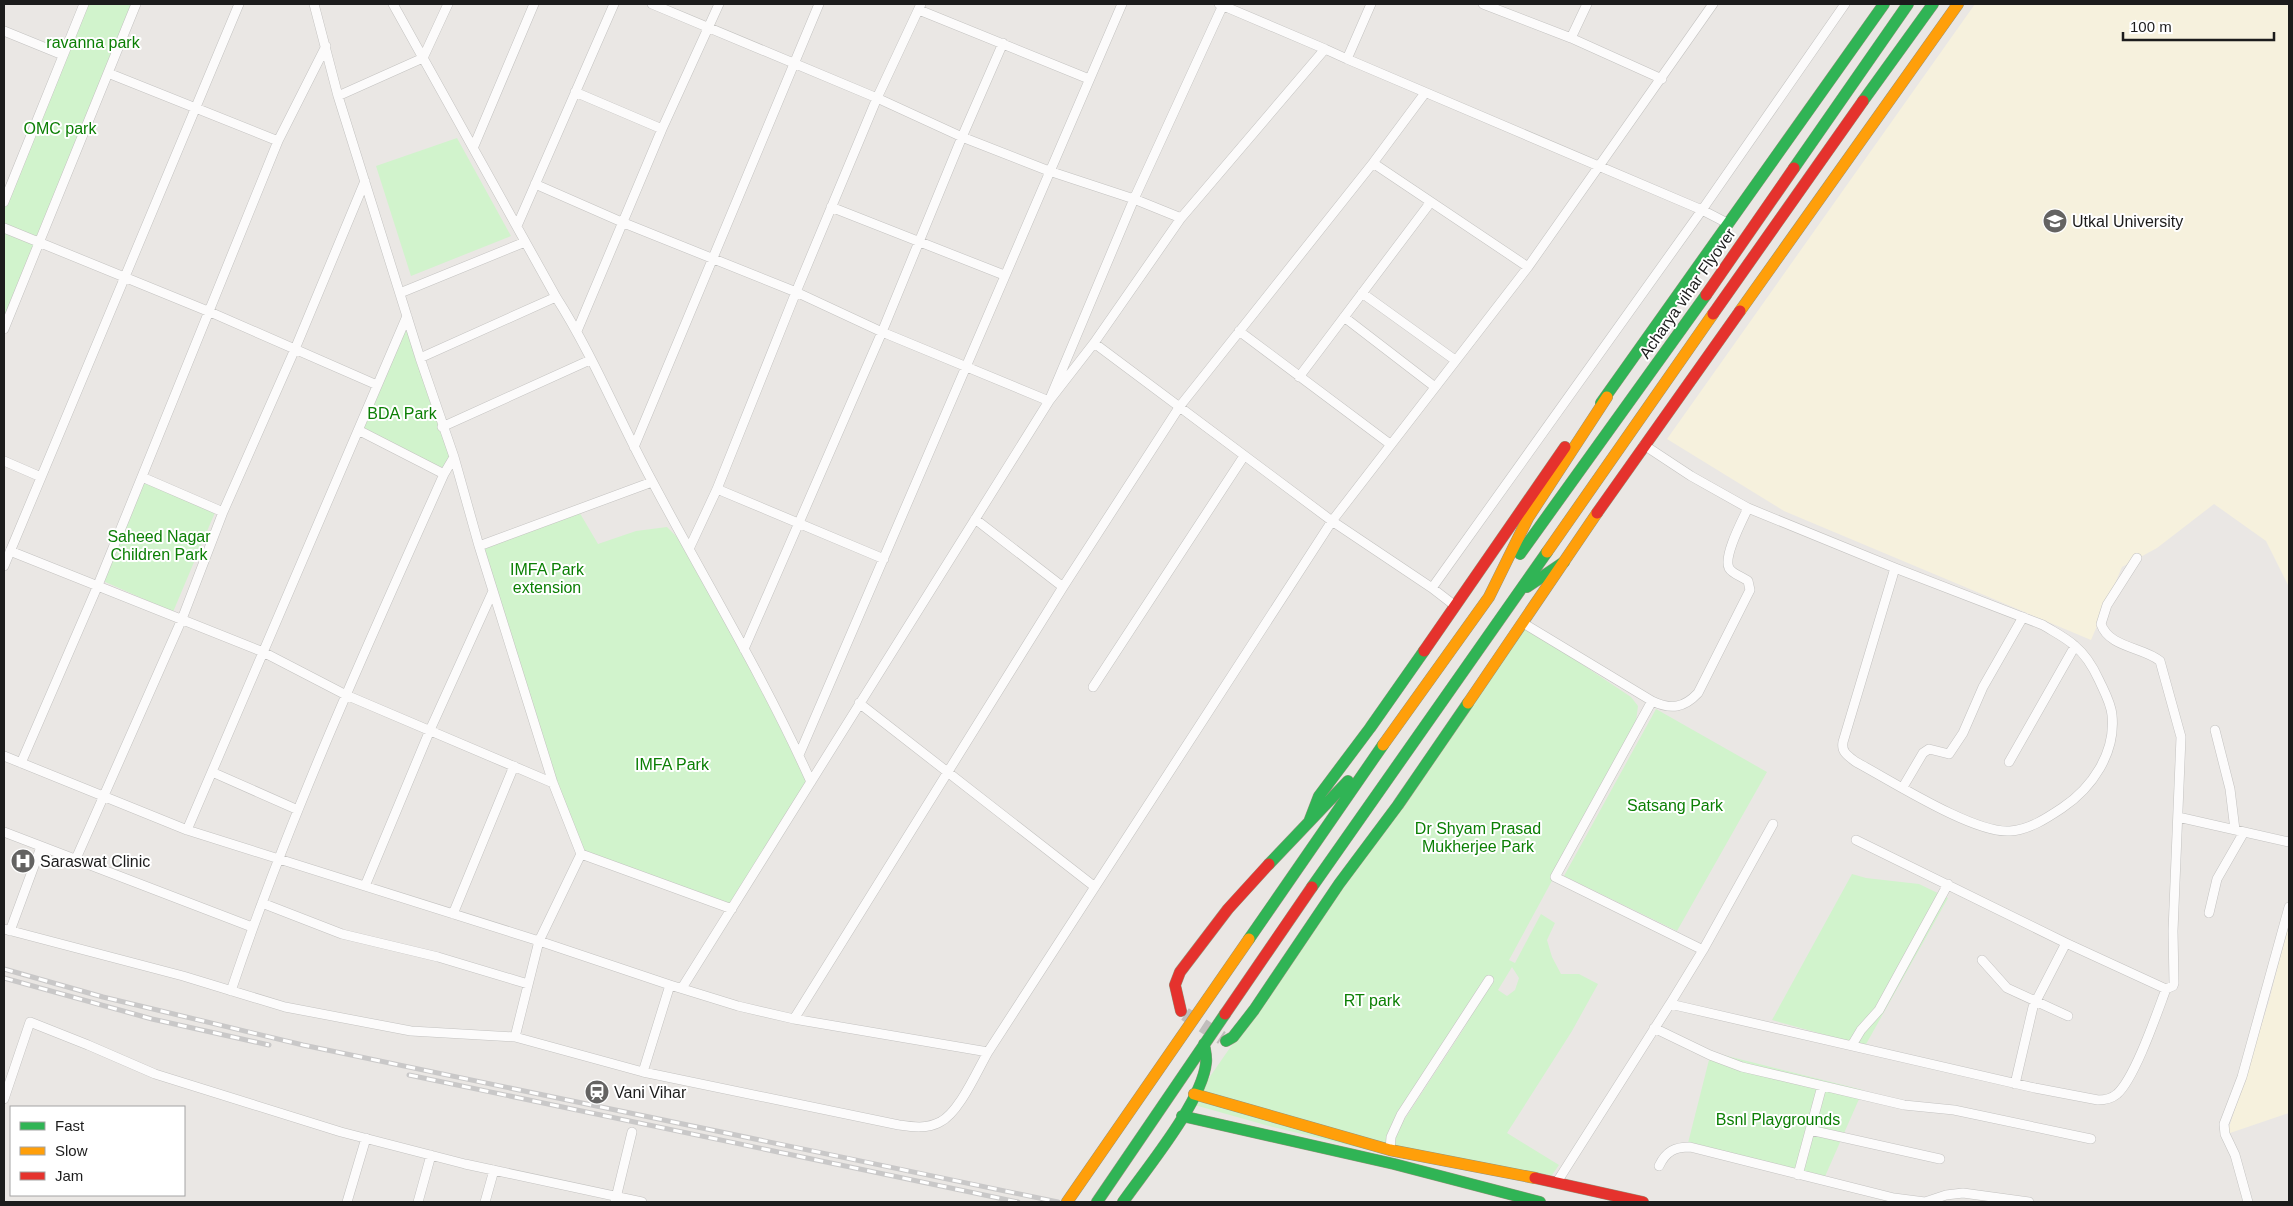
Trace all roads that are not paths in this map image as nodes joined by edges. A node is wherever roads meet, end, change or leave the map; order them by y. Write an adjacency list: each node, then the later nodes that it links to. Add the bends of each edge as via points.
1 (84, 4): 30 (street)
2 (136, 4): 34 (street)
3 (239, 4): 41 (street)
4 (314, 4): 28 (street)
5 (393, 4): 31 (street)
6 (448, 4): 31 (street)
7 (534, 4): 45 (street)
8 (614, 4): 37 (street)
9 (652, 4): 24 (street)
10 (719, 4): 24 (street)
11 (819, 4): 33 (street)
12 (1122, 4): 35 (street)
13 (1221, 4): 29 (street); 51 (street)
14 (1371, 4): 32 (street)
15 (1485, 4): 26 (street)
16 (1587, 4): 26 (street)
17 (1713, 4): 36 (street)
18 (1845, 4): 55 (street)
19 (1884, 4): 58 (main road)
20 (1908, 4): 122 (main road, Acharya vihar Flyover, via 1663,357)
21 (1933, 4): 121 (main road, Acharya vihar Flyover, via 1775,224)
22 (1958, 4): 94 (main road)
23 (920, 7): 27 (street); 40 (street)
24 (709, 27): 33 (street); 42 (street)
25 (4, 31): 30 (street)
26 (1571, 38): 36 (street)
27 (1003, 43): 35 (street); 43 (street)
28 (326, 46): 39 (street); 44 (street)
29 (1325, 49): 32 (street); 56 (street)
30 (63, 55): 52 (street)
31 (423, 58): 39 (street); 45 (street)
32 (1346, 59): 38 (street)
33 (793, 63): 40 (street); 64 (street)
34 (108, 73): 41 (street); 62 (street)
35 (1089, 79): 48 (street)
36 (1662, 79): 47 (street)
37 (575, 92): 42 (street); 50 (street)
38 (1425, 93): 46 (street); 47 (street)
39 (338, 96): 49 (street)
40 (877, 98): 43 (street); 54 (street)
41 (195, 108): 44 (street); 67 (street)
42 (662, 129): 57 (street)
43 (962, 137): 48 (street); 61 (street)
44 (278, 141): 72 (street)
45 (474, 146): 59 (street)
46 (1373, 163): 53 (street); 77 (street)
47 (1600, 166): 55 (street); 65 (street)
48 (1049, 171): 51 (street); 66 (street)
49 (365, 181): 69 (street); 80 (street)
50 (535, 184): 57 (street); 59 (street)
51 (1134, 199): 56 (street); 89 (street)
52 (4, 202)
53 (1430, 203): 65 (street); 70 (street)
54 (831, 207): 61 (street); 68 (street)
55 (1702, 210): 58 (street); 119 (street)
56 (1181, 218): 79 (street)
57 (624, 223): 64 (street); 76 (street)
58 (1729, 224): 88 (main road)
59 (517, 226): 63 (street)
60 (4, 228): 62 (street)
61 (919, 240): 66 (street); 78 (street)
62 (39, 242): 67 (street); 75 (street)
63 (525, 242): 69 (street); 71 (street)
64 (712, 259): 68 (street); 95 (street)
65 (1528, 267): 83 (street)
66 (1004, 275): 84 (street)
67 (124, 277): 72 (street); 100 (street)
68 (796, 292): 78 (street); 103 (street)
69 (400, 293): 73 (street)
70 (1362, 293): 74 (street); 83 (street)
71 (556, 297): 76 (street); 81 (street)
72 (210, 312): 80 (street); 101 (street)
73 (407, 316): 81 (street); 86 (street)
74 (1344, 317): 85 (street); 87 (street)
75 (4, 329)
76 (577, 331): 82 (street)
77 (1240, 331): 85 (street); 90 (street)
78 (882, 332): 84 (street); 108 (street)
79 (1094, 343): 89 (street); 90 (street)
80 (295, 349): 86 (street); 105 (street)
81 (420, 358): 91 (street)
82 (590, 360): 91 (street); 95 (street)
83 (1455, 360): 87 (street)
84 (967, 367): 89 (street); 113 (street)
85 (1299, 377): 93 (street)
86 (377, 385): 92 (street)
87 (1435, 387): 93 (street)
88 (1607, 396): 122 (main road, via 1528,518); 123 (main road, via 1548,470)
89 (1050, 402): 106 (street)
90 (1180, 406): 96 (street); 118 (street)
91 (442, 427): 97 (street)
92 (358, 430): 99 (street); 129 (street)
93 (1390, 444): 107 (street)
94 (1644, 445): 104 (street); 114 (main road)
95 (634, 447): 102 (street)
96 (1244, 456): 107 (street); 130 (street)
97 (454, 457): 99 (street); 109 (street)
98 (4, 461): 100 (street)
99 (444, 474): 131 (street)
100 (41, 477): 111 (street)
101 (142, 477): 105 (street); 117 (street)
102 (652, 482): 109 (street); 110 (street)
103 (716, 489): 108 (street); 110 (street)
104 (1748, 508): 116 (street); 132 (street, via 1728,553 1728,563 1729,569 1748,581 1750,590 1691,701 1670,708)
105 (223, 512): 125 (street)
106 (975, 519): 118 (street); 133 (street)
107 (1332, 521): 119 (street); 163 (street)
108 (799, 523): 113 (street); 128 (street)
109 (479, 546): 120 (street)
110 (689, 549): 128 (street)
111 (10, 551): 115 (street); 117 (street)
112 (2137, 558): 149 (street, via 2106,604 2101,624 2113,639 2160,661 2181,737)
113 (884, 559): 137 (street)
114 (1564, 562): 121 (main road); 126 (main road)
115 (4, 566)
116 (1895, 568): 124 (street); 146 (street, via 1842,747 1856,762)
117 (98, 585): 125 (street); 140 (street)
118 (1063, 587): 143 (street)
119 (1432, 588): 123 (street)
120 (493, 591): 134 (street); 145 (street)
121 (1519, 592): 189 (main road, Acharya vihar Flyover)
122 (1489, 597): 136 (main road)
123 (1454, 605): 150 (main road, via 1319,796)
124 (2023, 617): 127 (street, via 2043,625); 146 (street, via 1949,754 1928,748)
125 (182, 620): 129 (street); 147 (street)
126 (1523, 623): 132 (street); 188 (main road, via 1254,1010 1233,1037)
127 (2075, 646): 139 (street); 146 (street, via 2092,667 2105,692 2112,714 2112,735 2100,768 2071,802 2024,829 1996,830 1972,823)
128 (744, 649): 137 (street)
129 (263, 652): 131 (street); 142 (street)
130 (1092, 687)
131 (346, 694): 134 (street); 148 (street)
132 (1652, 701): 173 (street, via 1555,877)
133 (860, 703): 143 (street); 144 (street)
134 (430, 730): 141 (street); 162 (street)
135 (2216, 730): 153 (street)
136 (1384, 744): 150 (main road); 216 (main road)
137 (799, 755): 144 (street)
138 (4, 756): 140 (street)
139 (2009, 762)
140 (20, 763): 147 (street)
141 (514, 766): 145 (street); 168 (street)
142 (212, 772): 148 (street); 152 (street)
143 (949, 772): 163 (street); 185 (street)
144 (811, 782): 166 (street)
145 (553, 783): 158 (street)
146 (1903, 787)
147 (104, 798): 152 (street); 160 (street)
148 (298, 810): 159 (street)
149 (2178, 817): 153 (street); 179 (street, via 2174,983)
150 (1309, 822): 183 (main road, via 1228,909 1180,972 1175,986)
151 (1774, 824): 173 (street)
152 (187, 830): 159 (street)
153 (2239, 831): 156 (street); 167 (street, via 2217,879)
154 (4, 832): 157 (street)
155 (1856, 840): 161 (street)
156 (2289, 842)
157 (41, 847): 160 (street); 170 (street)
158 (581, 854): 166 (street); 171 (street)
159 (279, 859): 162 (street); 164 (street)
160 (76, 861): 169 (street)
161 (1948, 884): 172 (street); 190 (street, via 1879,1010)
162 (365, 886): 168 (street)
163 (1094, 887): 191 (street)
164 (262, 903): 169 (street); 176 (street, via 342,934 438,957)
165 (2289, 907): 223 (street, via 2242,1077 2224,1124)
166 (732, 908): 178 (street)
167 (2209, 913)
168 (453, 914): 171 (street)
169 (252, 927): 180 (street)
170 (7, 930): 180 (street)
171 (539, 941): 176 (street); 177 (street)
172 (2066, 943): 179 (street); 181 (street)
173 (1703, 950): 182 (street)
174 (1982, 960): 181 (street, via 2007,988)
175 (1489, 980): 202 (street, via 1401,1115 1391,1137)
176 (528, 984): 187 (street)
177 (670, 985): 178 (street); 192 (street)
178 (682, 988): 185 (street)
179 (2166, 989): 193 (street, via 2132,1071 2116,1095 2098,1100)
180 (232, 991): 187 (street, via 285,1007 411,1031)
181 (2035, 1002): 184 (street); 193 (street)
182 (1670, 1004): 186 (street); 190 (street)
183 (1181, 1011)
184 (2068, 1016)
185 (794, 1019): 191 (street)
186 (1654, 1028): 194 (street, via 1724,1062); 208 (street)
187 (514, 1037): 192 (street)
188 (1226, 1041)
189 (1204, 1044): 195 (main road, via 1206,1064); 217 (main road, Acharya vihar Flyover)
190 (1852, 1045): 193 (street)
191 (988, 1052): 192 (street, via 951,1114 941,1122 920,1128)
192 (643, 1072)
193 (2015, 1084)
194 (1822, 1086): 198 (street); 201 (street, via 1904,1105 1954,1110)
195 (1194, 1094): 197 (main road); 202 (main road)
196 (4, 1099): 200 (street, via 30,1022 155,1074)
197 (1182, 1116): 218 (main road); 219 (main road, via 1394,1164)
198 (1810, 1130): 204 (street); 207 (street)
199 (632, 1132): 210 (street)
200 (366, 1138): 203 (street); 212 (street)
201 (2091, 1139)
202 (1390, 1150): 208 (main road)
203 (431, 1155): 206 (street); 213 (street)
204 (1940, 1159)
205 (1659, 1166): 207 (street, via 1670,1151 1690,1147)
206 (494, 1170): 210 (street); 214 (street)
207 (1798, 1175): 211 (street, via 1918,1202 1954,1193)
208 (1557, 1182): 209 (main road)
209 (1584, 1190): 220 (main road); 221 (main road)
210 (616, 1200): 215 (street)
211 (1993, 1200): 222 (street)
212 (347, 1202)
213 (418, 1202)
214 (485, 1202)
215 (642, 1202)
216 (1067, 1202)
217 (1097, 1202)
218 (1123, 1202)
219 (1540, 1202)
220 (1591, 1202)
221 (1643, 1202)
222 (2029, 1202)
223 (2248, 1202)

